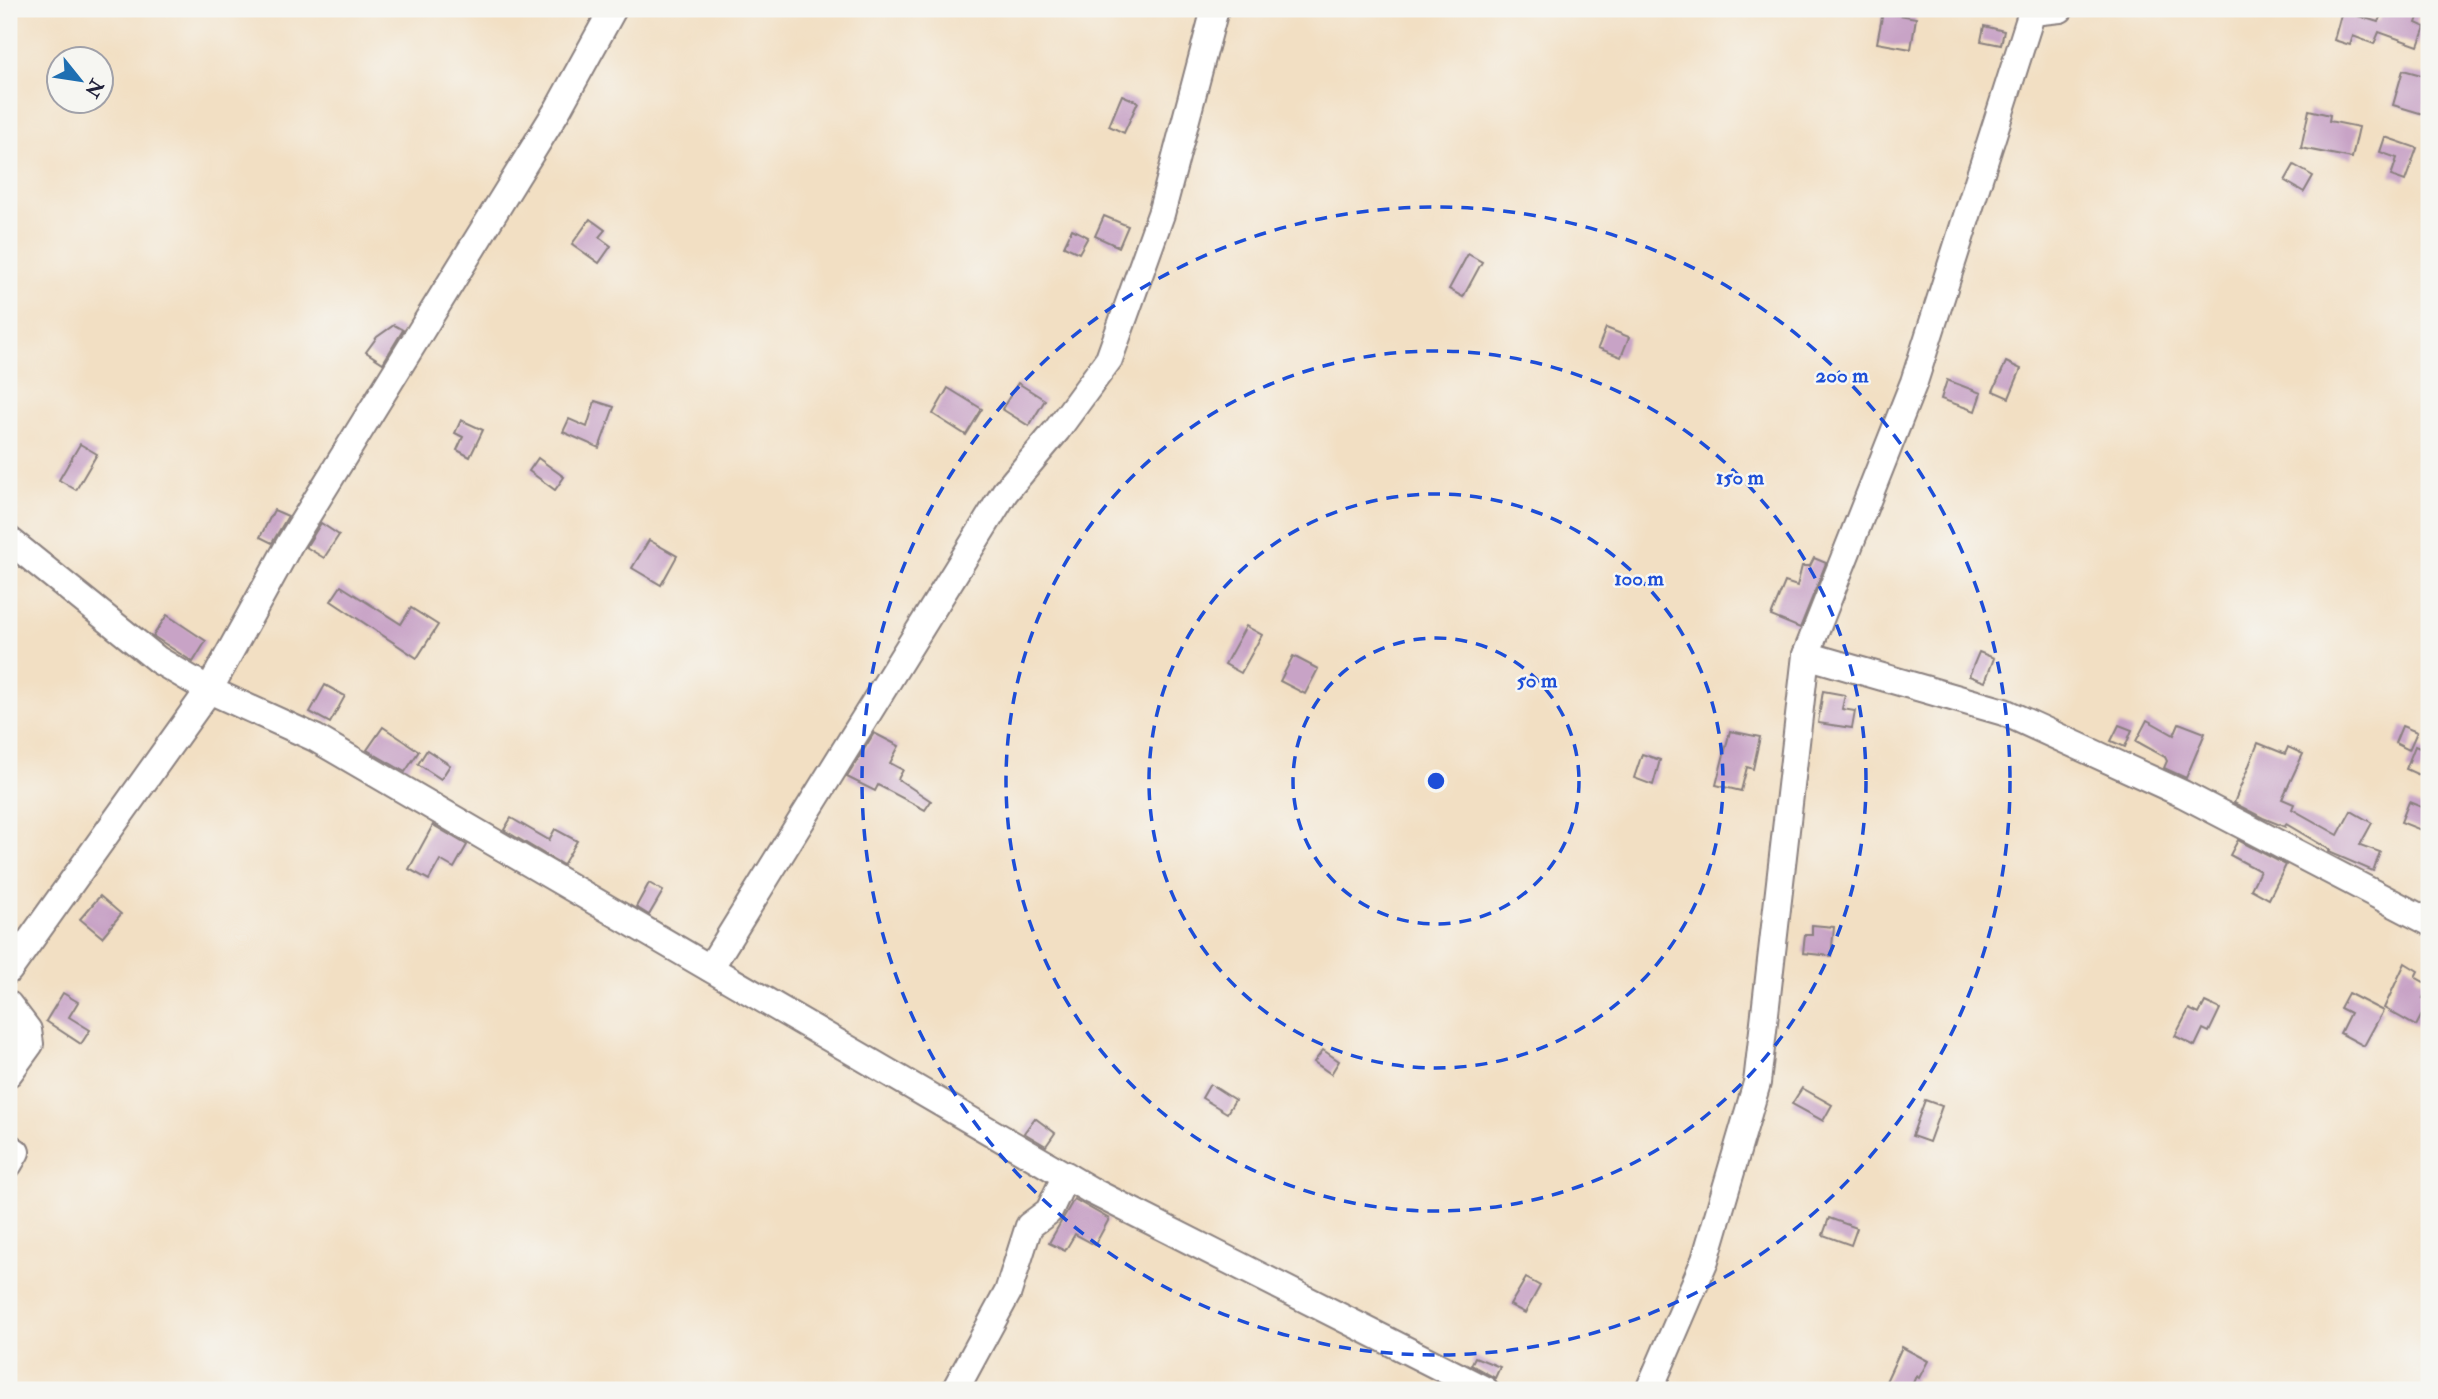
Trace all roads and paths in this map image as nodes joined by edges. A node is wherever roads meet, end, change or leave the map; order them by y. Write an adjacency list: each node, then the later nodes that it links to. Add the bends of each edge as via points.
1 (613, 9): 6 (street, via 558,109 290,543)
2 (1215, 9): 8 (street, via 1161,214 1109,359 1058,430 1004,492)
3 (2060, 9): 5 (street, via 2032,12 1914,382)
4 (9, 540): 6 (street, via 158,660)
5 (1806, 655): 7 (street, via 2004,712 2183,794); 17 (street, via 1757,1083 1705,1260)
6 (209, 690): 8 (street, via 315,738); 9 (street)
7 (2429, 922)
8 (710, 968): 14 (street)
9 (9, 970)
10 (9, 1005): 11 (street, via 28,1030 30,1044)
11 (9, 1073)
12 (9, 1147): 13 (street, via 16,1152)
13 (9, 1164)
14 (1066, 1175): 15 (street, via 1049,1211 1030,1226 1008,1292); 16 (street)
15 (955, 1390)
16 (1485, 1390)
17 (1649, 1390)

